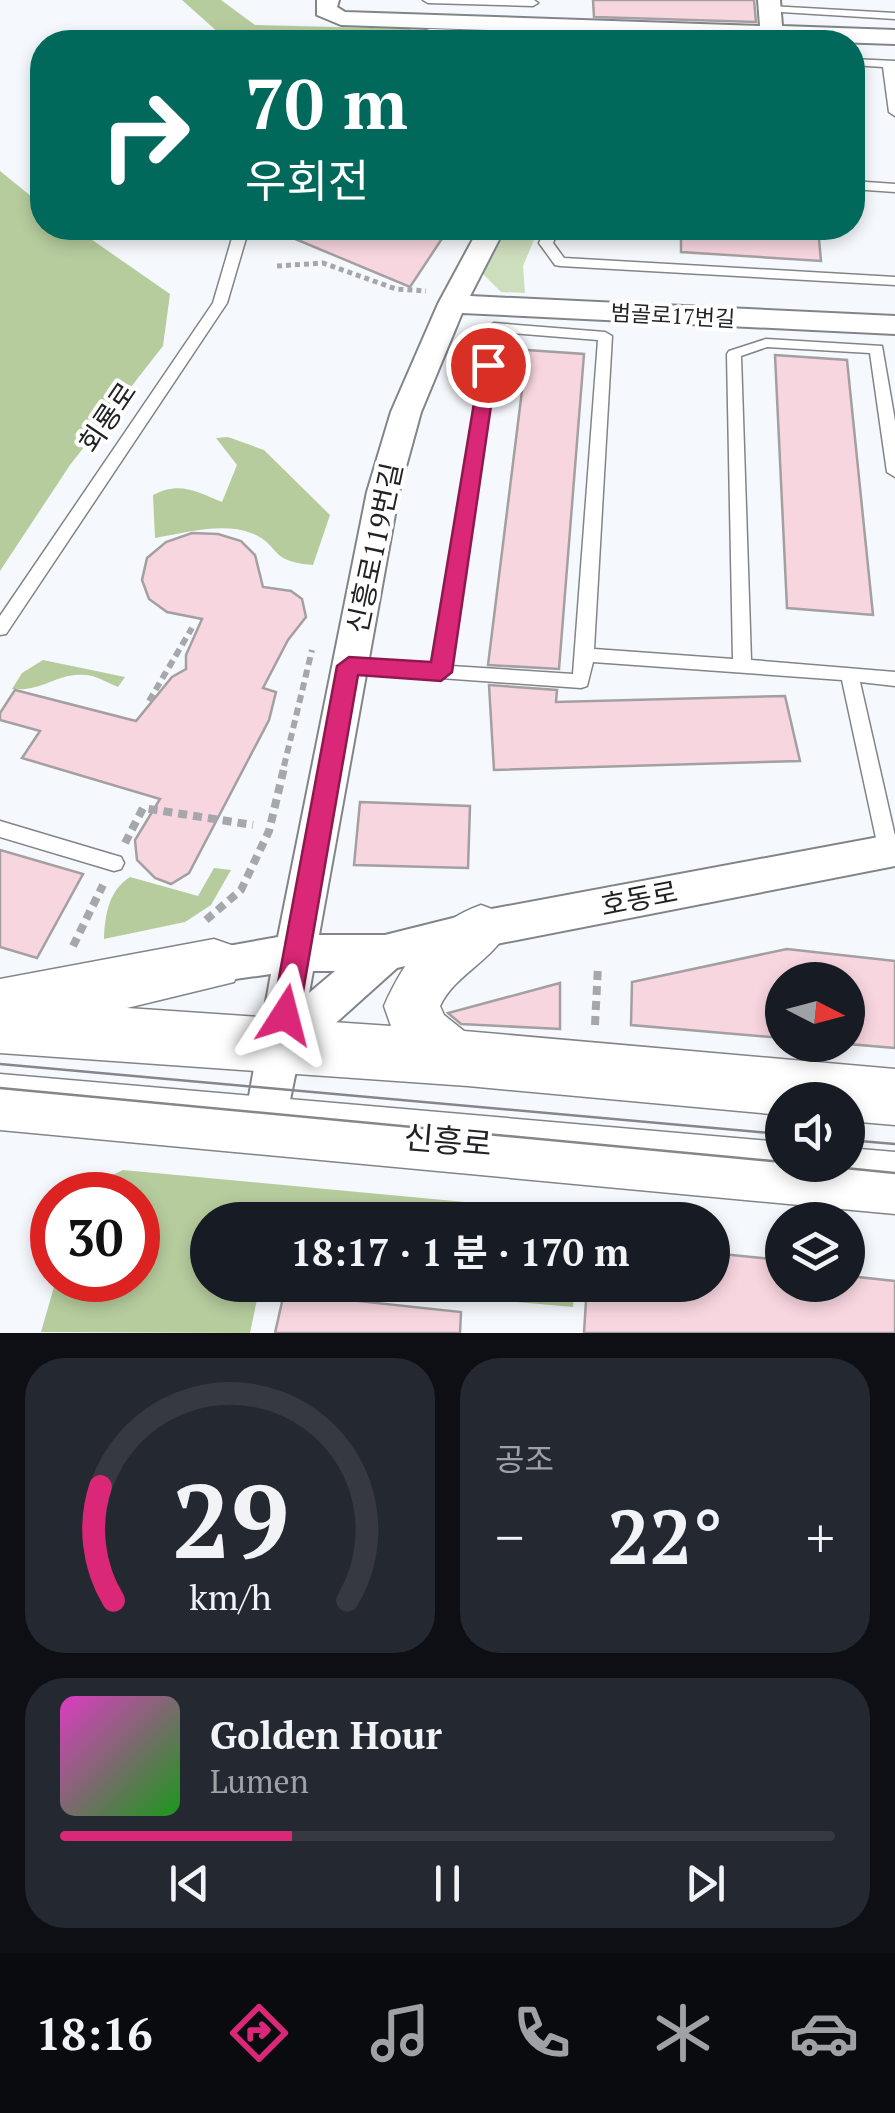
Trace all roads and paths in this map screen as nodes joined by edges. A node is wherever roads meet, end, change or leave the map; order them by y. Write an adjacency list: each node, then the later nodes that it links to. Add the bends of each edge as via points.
1 (428, 0): 5 (lane)
2 (615, 3): 8 (street)
3 (327, 5): 5 (street, via 341,18)
4 (895, 16): 6 (lane)
5 (532, 18): 7 (street)
6 (768, 21): 9 (street); 10 (street)
7 (581, 30)
8 (599, 30)
9 (650, 30)
10 (839, 30)
11 (865, 33): 12 (street)
12 (895, 37)
13 (865, 63): 14 (lane)
14 (891, 64): 15 (lane)
15 (895, 112)
16 (865, 186): 17 (lane)
17 (895, 188)
18 (238, 240): 27 (lane, 회룡로, via 220,303)
19 (483, 240): 23 (street, 신흥로119번길)
20 (547, 240): 22 (lane, via 560,262)
21 (277, 266): 23 (path, via 323,263 396,290)
22 (895, 281)
23 (442, 298): 24 (street, 범골로17번길); 31 (street, 신흥로119번길, via 396,444)
24 (895, 325)
25 (895, 472): 30 (lane, via 877,348 766,344 734,354)
26 (192, 628): 35 (path)
27 (0, 629)
28 (316, 632): 41 (path, via 269,831)
29 (584, 655): 30 (lane); 32 (lane, via 581,681); 32 (lane, via 606,336 494,327)
30 (742, 665): 33 (lane)
31 (349, 666): 32 (lane); 39 (street, 신흥로119번길)
32 (441, 672)
33 (849, 674): 34 (lane); 37 (lane)
34 (895, 680)
35 (149, 701)
36 (0, 828): 38 (lane)
37 (892, 851): 40 (street, 호동로)
38 (114, 863)
39 (307, 886): 41 (street, via 257,940); 44 (street, 신흥로119번길)
40 (481, 928): 45 (street, 호동로); 51 (street, via 426,975 412,1006 422,1032)
41 (207, 944): 44 (street, 호동로); 47 (street, via 70,996)
42 (90, 948): 43 (path)
43 (70, 952)
44 (295, 953): 45 (street, 호동로); 50 (street, 신흥로119번길)
45 (384, 953): 50 (street, 호동로)
46 (598, 966): 49 (path)
47 (0, 1005)
48 (0, 1026): 50 (street)
49 (595, 1030)
50 (280, 1046): 51 (street); 54 (street, 신흥로119번길)
51 (452, 1058): 52 (street)
52 (895, 1097)
53 (0, 1102): 54 (street, 신흥로)
54 (266, 1124): 55 (street, 신흥로)
55 (895, 1183)

